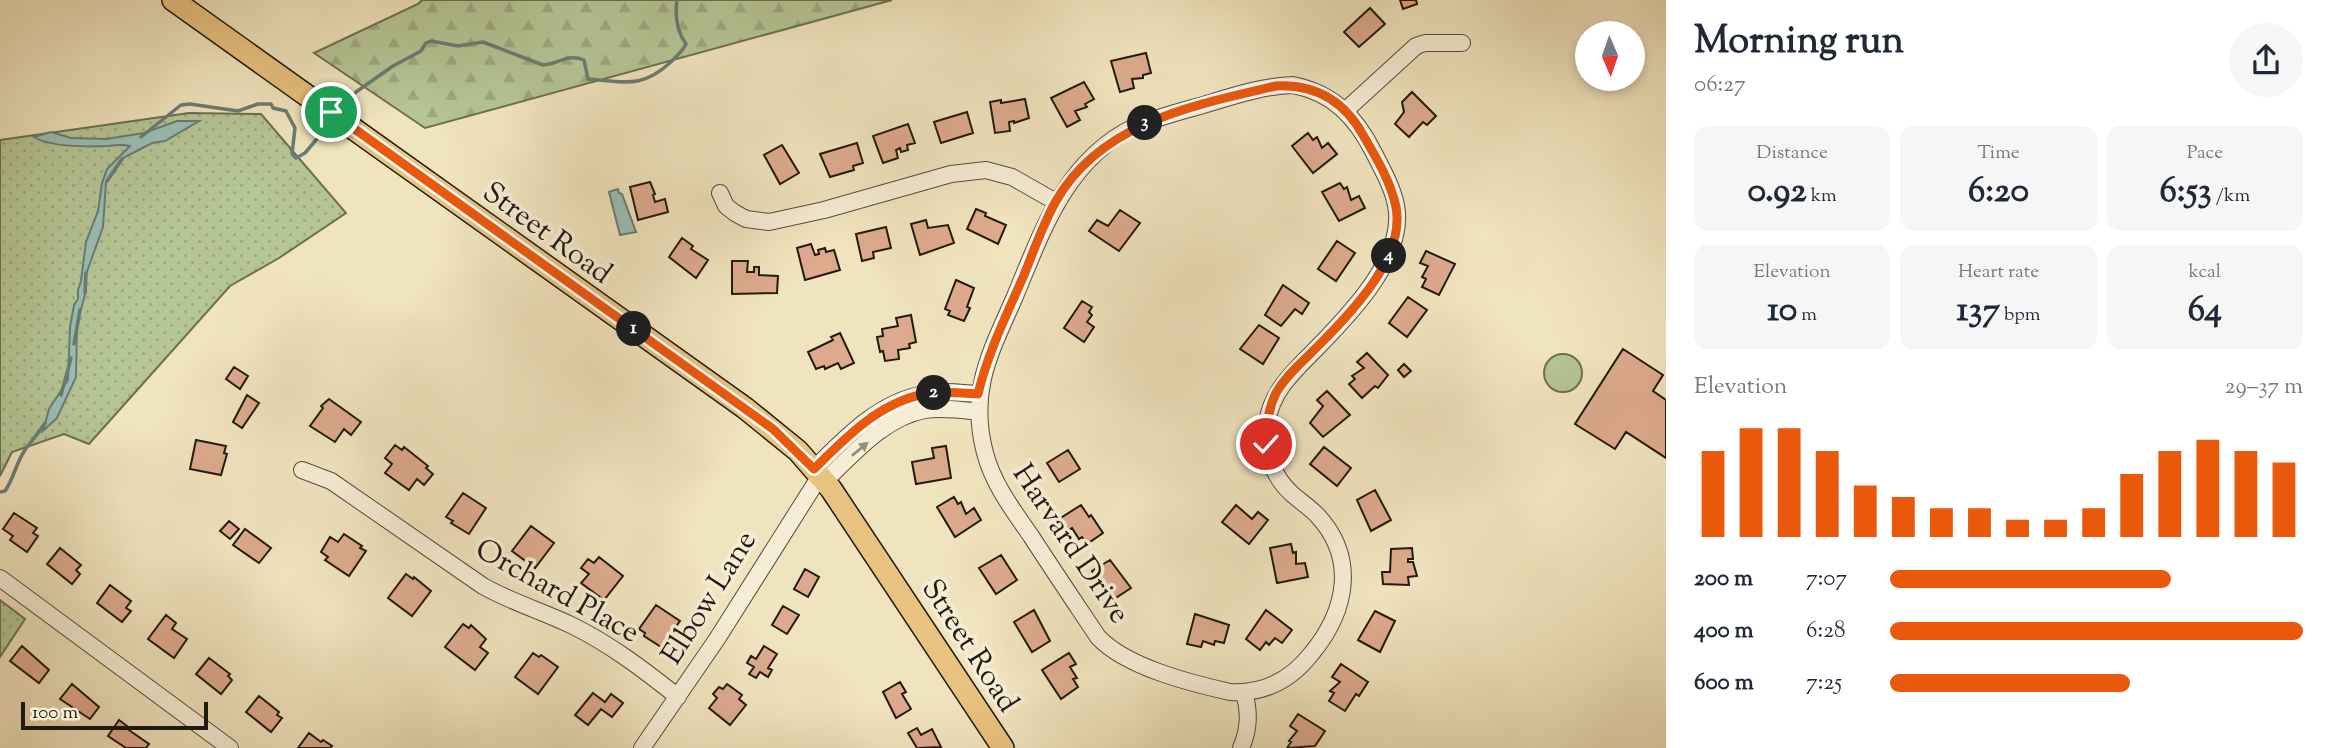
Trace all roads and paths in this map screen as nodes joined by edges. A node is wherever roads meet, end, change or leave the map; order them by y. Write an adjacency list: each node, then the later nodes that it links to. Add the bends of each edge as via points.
1 (173, 0): 10 (main road, Street Road, via 773,429)
2 (1462, 43): 3 (street, via 1416,46)
3 (1346, 110): 5 (street, Harvard Drive, via 1324,94 1293,85 1171,114 1135,127 1101,150); 12 (street, Harvard Drive, via 1373,150 1393,193 1396,239 1388,259 1348,316 1277,391 1266,425 1266,444 1279,479 1333,537 1343,566 1343,592 1330,627 1304,664 1277,683)
4 (720, 193): 5 (street, via 735,213 769,222 951,174 986,170 1012,177)
5 (1056, 202): 6 (street, Harvard Drive, via 987,359)
6 (978, 394): 7 (street, via 926,393); 8 (street, Harvard Drive)
7 (895, 412): 8 (street); 10 (street, via 866,422)
8 (979, 412): 12 (street, Harvard Drive, via 984,452 998,487 1103,642 1140,665)
9 (302, 470): 13 (street, Orchard Place, via 331,481 502,597 609,646)
10 (820, 475): 13 (street, Elbow Lane); 16 (main road, Street Road)
11 (0, 578): 14 (street)
12 (1244, 693): 17 (street, via 1248,718)
13 (678, 697): 15 (street, Elbow Lane)
14 (230, 748)
15 (642, 748)
16 (1003, 748)
17 (1241, 748)

